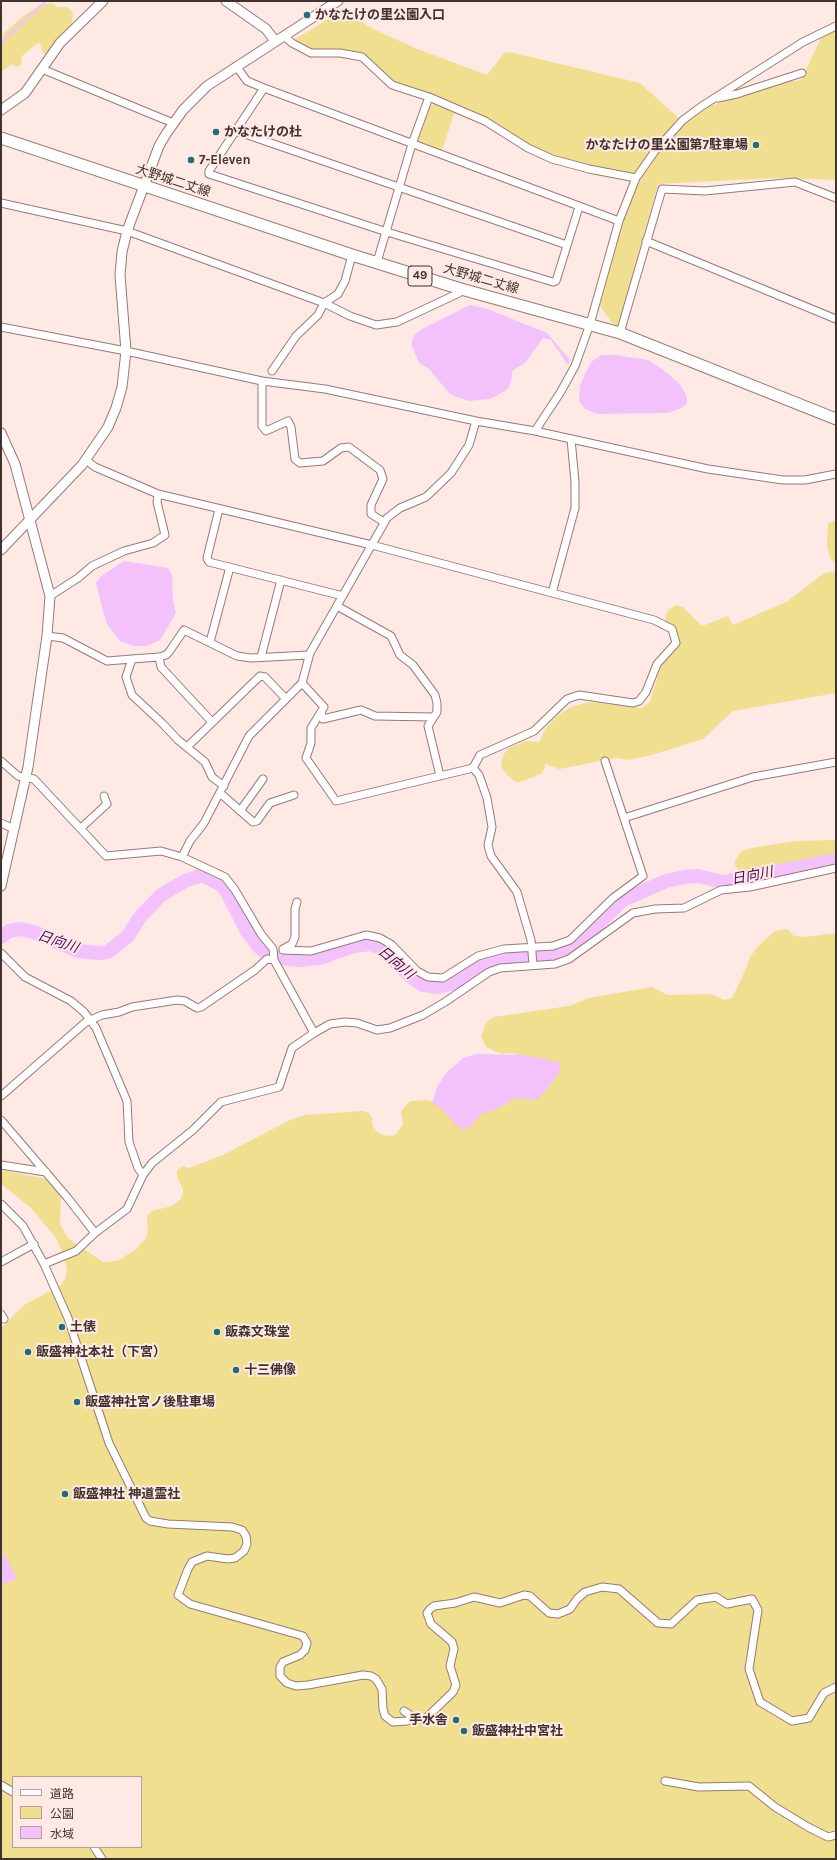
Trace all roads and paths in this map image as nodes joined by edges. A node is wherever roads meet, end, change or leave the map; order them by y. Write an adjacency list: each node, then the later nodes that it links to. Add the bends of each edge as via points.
1 (103, 1): 8 (street, via 60,43)
2 (226, 1): 6 (street, via 266,29)
3 (338, 1): 5 (street)
4 (836, 26): 12 (street, via 803,42)
5 (284, 36): 6 (street); 11 (street, via 311,53 340,53 362,57 392,85)
6 (275, 42): 7 (street)
7 (236, 66): 10 (street, via 247,81); 14 (street, via 207,86)
8 (42, 69): 13 (street, via 25,93); 14 (street)
9 (802, 73): 12 (street, via 737,94)
10 (264, 88): 15 (street); 17 (street)
11 (429, 97): 17 (street); 18 (street, via 485,121 528,148 552,159)
12 (716, 98): 18 (street, via 684,120 655,151)
13 (1, 110)
14 (173, 123): 19 (street, via 159,146)
15 (236, 131): 20 (street); 26 (street, via 209,174)
16 (1, 138): 19 (main road, 大野城二丈線 / 49)
17 (412, 144): 20 (street); 23 (street)
18 (636, 178): 24 (street)
19 (144, 186): 25 (street); 29 (main road, 大野城二丈線 / 49)
20 (399, 188): 26 (street); 28 (street)
21 (836, 198): 27 (street, via 795,182 726,190 662,189)
22 (1, 203): 25 (street)
23 (579, 207): 24 (street); 28 (street)
24 (619, 221): 34 (street)
25 (127, 232): 32 (street); 37 (street, via 120,275)
26 (387, 232): 28 (street, via 554,282); 30 (street)
27 (646, 241): 33 (street); 36 (street)
28 (567, 245)
29 (352, 255): 30 (main road, 大野城二丈線 / 49); 32 (street, via 345,281 338,294)
30 (377, 262): 31 (main road, 大野城二丈線 / 49)
31 (461, 289): 32 (street, via 459,293 397,322 376,325); 34 (main road, 大野城二丈線 / 49)
32 (324, 303): 38 (street, via 318,315 286,348)
33 (836, 319)
34 (590, 324): 36 (main road, 大野城二丈線 / 49); 42 (street, via 575,366)
35 (1, 327): 37 (street)
36 (620, 333): 40 (main road, 大野城二丈線 / 49)
37 (126, 351): 39 (street); 45 (street, via 122,387 116,408 108,427)
38 (272, 371)
39 (262, 381): 41 (street, via 326,389); 50 (street, via 262,426 266,431 288,421 295,459 300,463 322,461 341,448 349,447 380,470 384,479 371,505 372,514)
40 (836, 419)
41 (476, 421): 42 (street); 50 (street, via 469,445 451,473 426,496 400,508)
42 (535, 431): 44 (street)
43 (1, 433): 49 (street, via 15,464)
44 (571, 439): 46 (street, via 708,469 783,480 805,480); 55 (street, via 575,508)
45 (86, 460): 47 (street); 49 (street)
46 (836, 474)
47 (158, 494): 48 (street); 56 (street, via 157,502 165,535 153,543 124,551 92,566)
48 (219, 508): 51 (street); 53 (street, via 207,558 208,562)
49 (30, 520): 52 (street); 56 (street)
50 (384, 522): 51 (street)
51 (372, 545): 55 (street); 57 (street)
52 (1, 550)
53 (230, 567): 54 (street); 60 (street)
54 (281, 580): 57 (street); 63 (street)
55 (552, 593): 74 (street, via 660,622 672,629 676,643 657,664 646,692 639,701 633,703 579,695 567,699 534,731 480,755)
56 (50, 596): 59 (street)
57 (343, 596): 58 (street)
58 (337, 606): 61 (street); 68 (street, via 391,636 400,655 413,666 435,695 437,712)
59 (47, 636): 64 (street, via 63,638 107,661); 76 (street)
60 (210, 642): 62 (street, via 184,630 169,652); 63 (street, via 237,656)
61 (309, 655): 63 (street); 65 (street)
62 (159, 657): 64 (street); 69 (street, via 161,668)
63 (261, 657)
64 (132, 659): 70 (street, via 126,677 132,695)
65 (302, 683): 66 (street); 67 (street, via 324,707)
66 (286, 699): 69 (street, via 265,677 260,676); 78 (street, via 249,736)
67 (321, 712): 68 (street, via 323,719 361,710 375,716); 75 (street, via 310,728 311,743 306,758 336,800)
68 (434, 717): 75 (street, via 428,726)
69 (212, 722): 70 (street)
70 (187, 747): 78 (street, via 205,762 212,777)
71 (1, 761): 76 (street, via 18,776)
72 (605, 761): 83 (street)
73 (836, 762): 83 (street, via 753,777)
74 (473, 768): 75 (street); 91 (street, via 479,775 487,798 492,827 488,845 491,856 517,892)
75 (440, 776)
76 (26, 777): 85 (street, via 34,779); 86 (street)
77 (263, 779): 82 (street)
78 (224, 786): 79 (street)
79 (220, 793): 82 (street); 87 (street)
80 (294, 795): 82 (street, via 270,803 257,822 253,822)
81 (104, 796): 85 (street, via 107,804)
82 (240, 811)
83 (624, 818): 91 (street, via 643,876 612,898 570,940 553,946)
84 (1, 823): 86 (street)
85 (81, 828): 87 (street, via 106,856 161,851)
86 (14, 829): 89 (street)
87 (182, 857): 92 (street, via 225,877)
88 (836, 868): 96 (street, via 750,887 722,890 684,908 633,913 569,959 555,964)
89 (1, 886)
90 (297, 902): 93 (street, via 295,937 292,944)
91 (532, 946): 93 (street, via 504,949 478,956 443,978 428,977 417,971 392,945 380,938 366,935 311,951); 96 (street)
92 (272, 949): 93 (street); 95 (street)
93 (283, 950)
94 (1, 953): 97 (street, via 25,977 71,1001)
95 (274, 960): 97 (street, via 267,960 201,1007 197,1008 185,1001 177,1000 132,1007); 98 (street)
96 (533, 965): 98 (street, via 489,972 423,1015 390,1028 377,1030 345,1022 330,1024)
97 (90, 1020): 99 (street); 103 (street, via 96,1028 127,1101 129,1142)
98 (314, 1033): 103 (street, via 292,1048 280,1087 221,1102 194,1130 152,1163)
99 (1, 1096)
100 (1, 1120): 102 (street)
101 (1, 1165): 102 (street)
102 (46, 1172): 105 (street)
103 (143, 1175): 105 (street, via 127,1209)
104 (1, 1204): 106 (street, via 23,1226)
105 (95, 1233): 108 (street, via 76,1252)
106 (34, 1244): 107 (street); 108 (street)
107 (1, 1262)
108 (44, 1264): 111 (street, via 68,1318 109,1443 146,1518 168,1524 232,1526 242,1530 246,1536 247,1544 244,1551 236,1558 207,1556 192,1562 178,1595 182,1600 303,1636 307,1642 305,1650 300,1656 283,1662 280,1667 280,1676 287,1683 296,1686 308,1685 371,1676 382,1689 385,1716 393,1722 407,1721)
109 (836, 1687): 111 (street, via 824,1693 809,1718 792,1722 760,1702 750,1669 758,1610 752,1599 727,1604 716,1596 697,1600 671,1624 658,1623 619,1589 602,1587 585,1592 570,1609 558,1614 550,1613 530,1596 524,1595 500,1602 474,1597 434,1606 427,1613 431,1624 452,1642 454,1649 450,1666 456,1685 453,1692 424,1720)
110 (404, 1711): 111 (street)
111 (413, 1717)
112 (665, 1781): 115 (street, via 699,1787 749,1786 775,1807 808,1827 828,1837)
113 (1, 1785): 114 (street)
114 (12, 1791)
115 (836, 1835)
116 (95, 1848): 117 (street)
117 (102, 1859)

